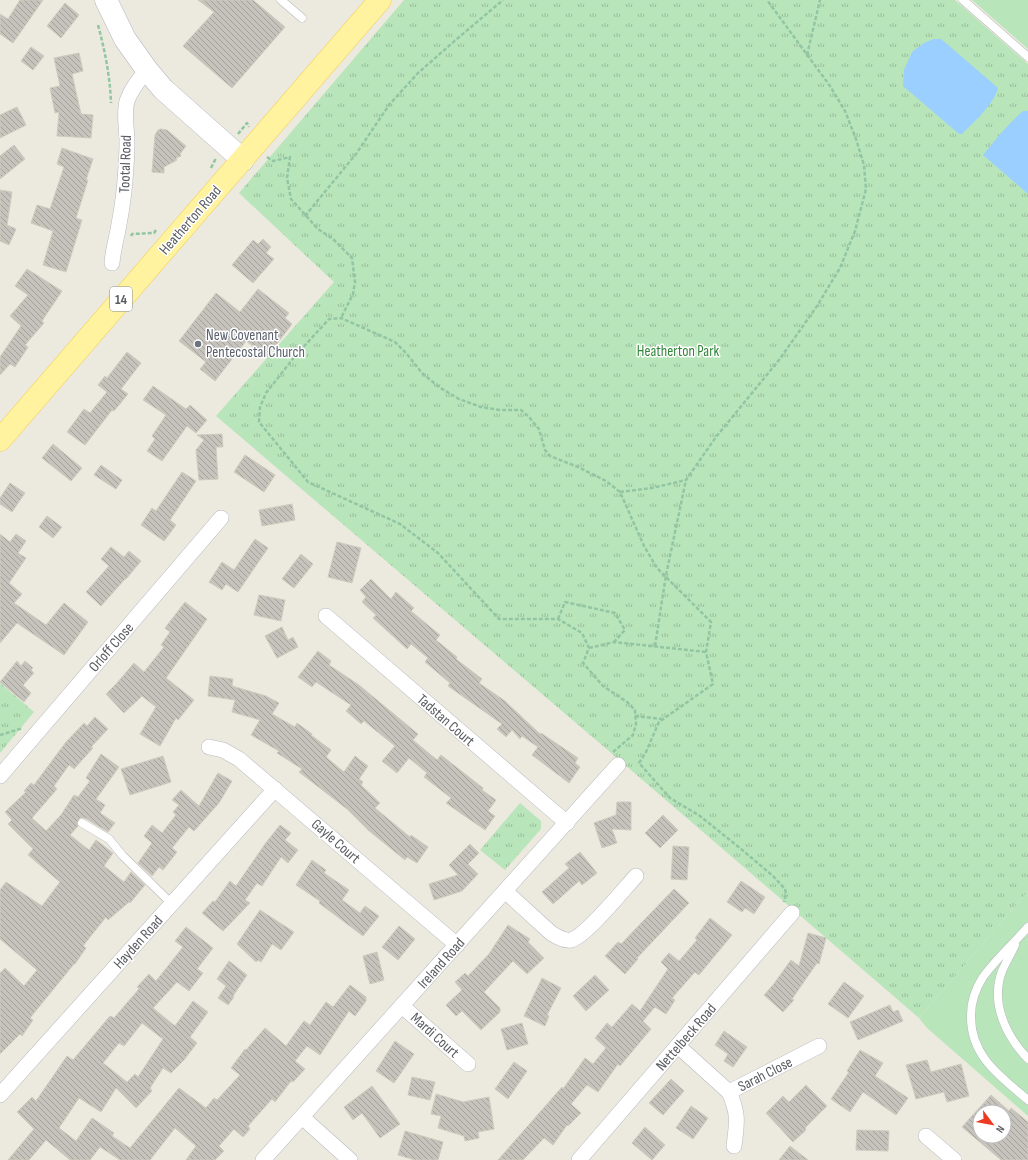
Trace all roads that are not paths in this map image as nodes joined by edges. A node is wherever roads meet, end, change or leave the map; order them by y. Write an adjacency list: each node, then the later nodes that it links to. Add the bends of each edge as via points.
1 (281, 0): 5 (lane)
2 (380, 0): 8 (main road, Heatherton Road / 14, via 257,142)
3 (963, 0): 6 (lane)
4 (107, 6): 7 (main road)
5 (302, 18)
6 (1028, 57)
7 (147, 70): 8 (main road, via 168,94); 9 (street, Tootal Road, via 137,82 127,102 124,188)
8 (235, 153): 10 (main road, Heatherton Road / 14, via 136,280)
9 (112, 263)
10 (0, 440)
11 (221, 518): 15 (street, Orloff Close)
12 (326, 616): 18 (street, Tadstan Court)
13 (209, 746): 16 (street, Gayle Court, via 239,759)
14 (616, 759): 18 (street, Ireland Road)
15 (0, 776)
16 (275, 789): 21 (street, Hayden Road); 25 (street, Gayle Court)
17 (82, 823): 21 (lane, via 109,839)
18 (566, 823): 20 (street, Ireland Road)
19 (636, 876): 20 (street, via 586,931 569,940 551,933)
20 (505, 891): 25 (street, Ireland Road)
21 (172, 904): 32 (street, Hayden Road)
22 (786, 909): 27 (street, Nettelbeck Road)
23 (1028, 927): 24 (lane)
24 (1018, 939): 29 (lane, via 1002,972 998,992 1000,1013 1007,1030 1016,1046); 33 (lane, via 996,960 982,979 971,1008 971,1025 981,1054 990,1066)
25 (457, 945): 26 (street, Ireland Road)
26 (402, 1006): 30 (street, Mardi Court); 34 (street, Ireland Road)
27 (678, 1046): 31 (street, Sarah Close); 39 (street, Nettelbeck Road)
28 (819, 1046): 31 (street, Sarah Close)
29 (1028, 1059)
30 (468, 1064)
31 (729, 1092): 36 (street, via 738,1121)
32 (0, 1095)
33 (1028, 1100)
34 (302, 1117): 37 (street, Ireland Road); 38 (street)
35 (926, 1136): 40 (street)
36 (734, 1146)
37 (263, 1160)
38 (350, 1160)
39 (579, 1160)
40 (954, 1160)

